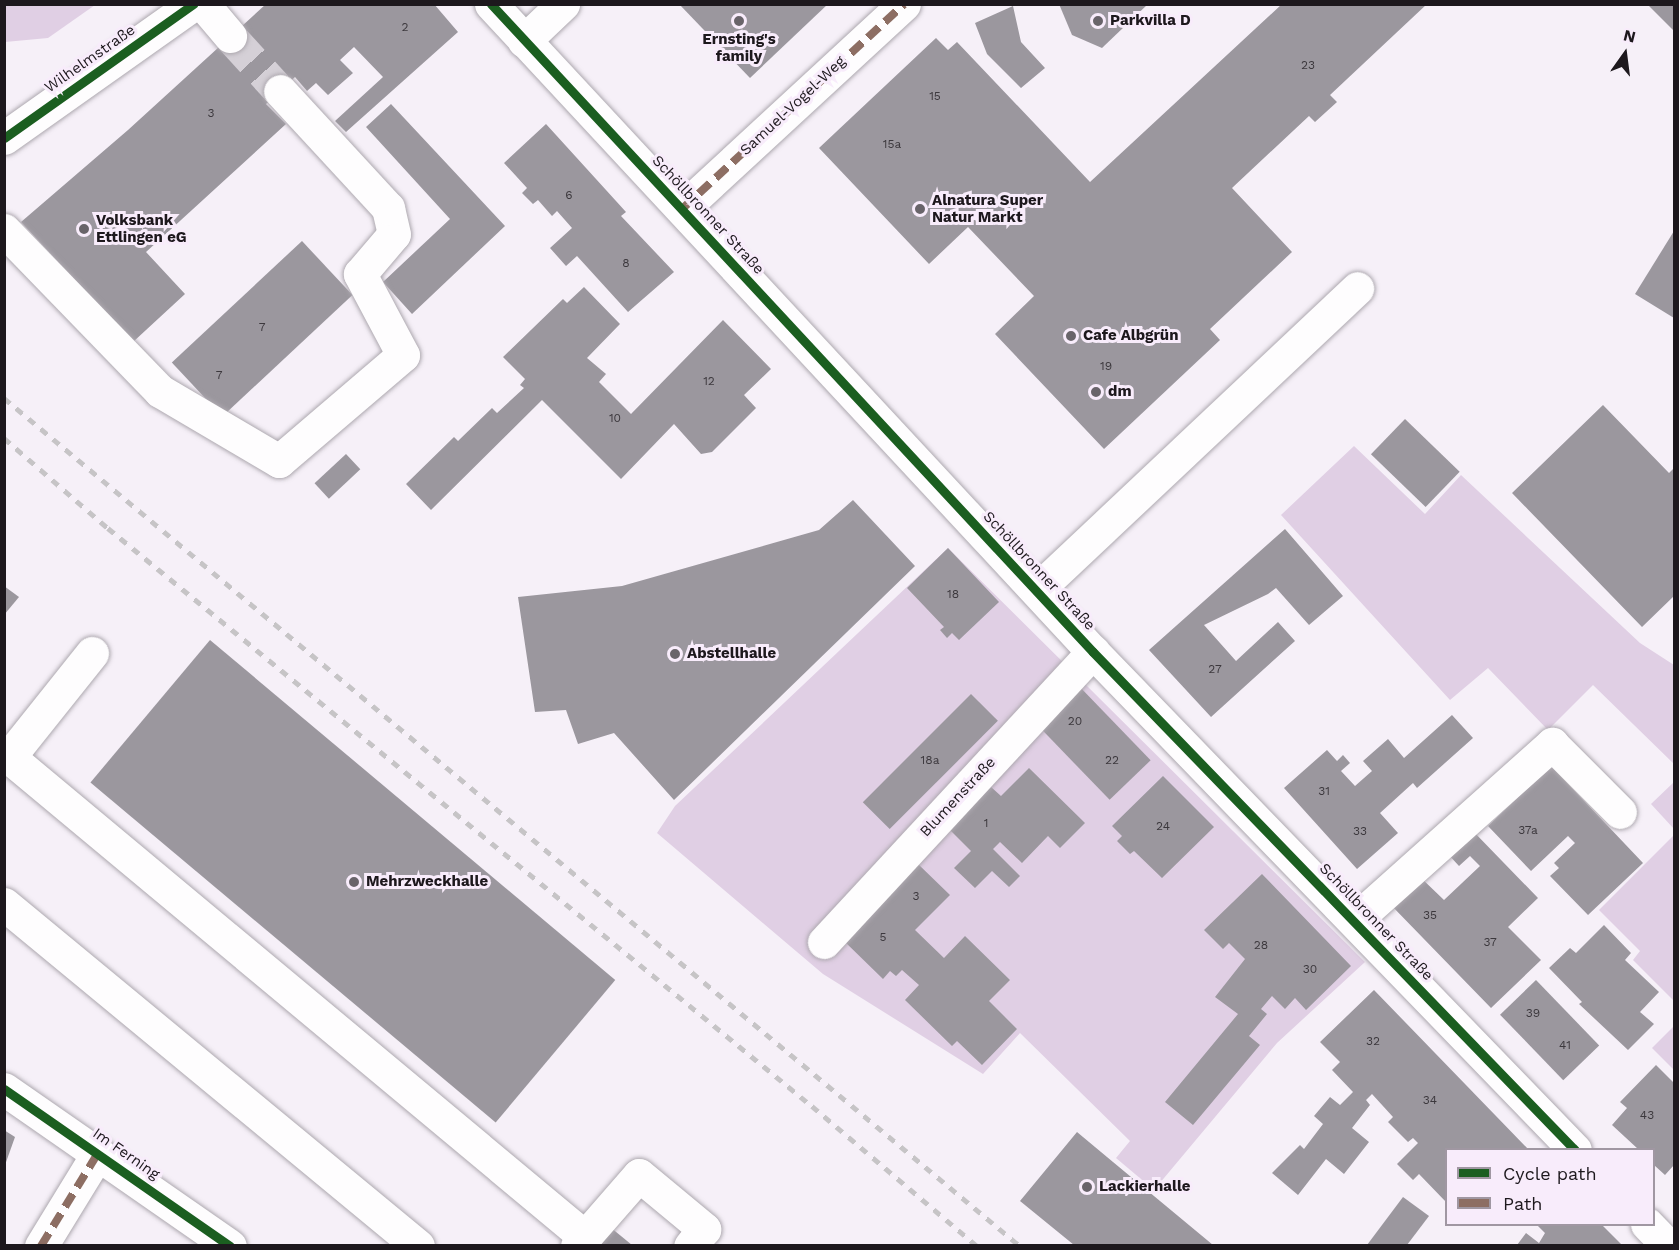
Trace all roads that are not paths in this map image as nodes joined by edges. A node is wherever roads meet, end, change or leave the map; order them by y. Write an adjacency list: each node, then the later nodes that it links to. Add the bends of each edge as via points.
1 (193, 4): 9 (street, Wilhelmstraße)
2 (203, 4): 6 (street)
3 (491, 4): 7 (street, Schöllbronner Straße)
4 (563, 4): 7 (street)
5 (904, 4): 10 (street, Samuel-Vogel-Weg)
6 (230, 36)
7 (524, 40): 10 (street, Schöllbronner Straße)
8 (280, 91): 11 (street, via 388,208 394,234 360,274 403,355 279,461 160,391)
9 (4, 138)
10 (682, 208): 13 (street, Schöllbronner Straße)
11 (4, 230)
12 (1357, 288): 13 (street)
13 (1037, 590): 14 (street, Schöllbronner Straße)
14 (1093, 652): 19 (street, Schöllbronner Straße); 20 (street, Blumenstraße)
15 (92, 653): 16 (street)
16 (7, 760): 26 (street)
17 (1620, 812): 19 (street, via 1552,744)
18 (4, 904): 29 (street)
19 (1354, 921): 22 (street, Schöllbronner Straße)
20 (824, 942)
21 (4, 1089): 23 (street, Im Ferning)
22 (1574, 1148)
23 (98, 1153): 27 (street); 28 (street, Im Ferning)
24 (1649, 1226): 30 (street)
25 (705, 1240): 26 (street, via 639,1175)
26 (581, 1241)
27 (41, 1245)
28 (230, 1245)
29 (418, 1245)
30 (1668, 1245)

